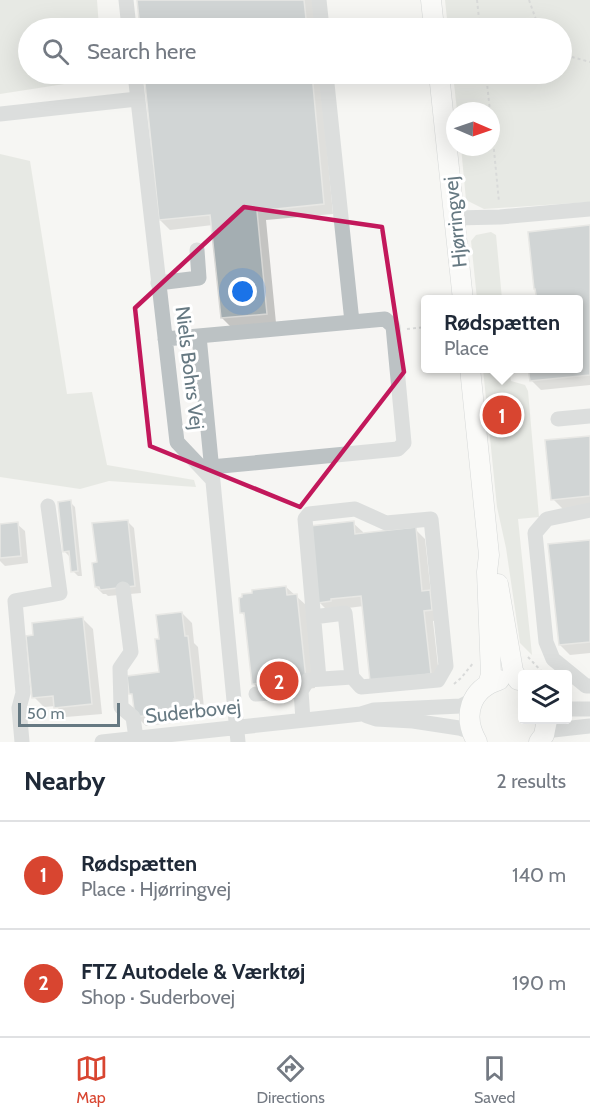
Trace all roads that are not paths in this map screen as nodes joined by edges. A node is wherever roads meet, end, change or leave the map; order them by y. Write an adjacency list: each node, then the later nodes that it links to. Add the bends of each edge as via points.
1 (126, 0): 4 (street)
2 (319, 0): 5 (street)
3 (431, 0): 6 (main road)
4 (128, 18)
5 (321, 18)
6 (433, 18)
7 (136, 84): 10 (street, Niels Bohrs Vej)
8 (327, 84): 17 (street)
9 (440, 84): 13 (main road, Hjørringvej)
10 (138, 99): 11 (street); 15 (street, Niels Bohrs Vej)
11 (0, 114)
12 (590, 209): 13 (street)
13 (454, 218): 16 (main road, Hjørringvej)
14 (196, 250): 15 (street, via 200,278)
15 (158, 283): 19 (street, Niels Bohrs Vej)
16 (462, 295)
17 (352, 322): 18 (street); 23 (street, via 385,319 393,326 404,442 398,449)
18 (199, 336): 19 (street); 23 (street)
19 (165, 339): 23 (street, Niels Bohrs Vej, via 177,442)
20 (470, 373): 26 (main road)
21 (590, 416): 22 (street)
22 (558, 419)
23 (212, 473): 44 (street)
24 (48, 506): 48 (street, via 60,593 15,601 23,693 19,708)
25 (590, 510): 34 (street, via 547,519 535,533 546,642 553,659)
26 (489, 555): 29 (main road, via 513,671); 33 (main road)
27 (123, 589): 47 (street, via 131,652 120,668 122,707 133,717)
28 (313, 617): 30 (street); 32 (street, via 345,613); 32 (street, via 305,519 309,514 355,508 386,523 431,519 446,666 438,680)
29 (518, 678)
30 (319, 679): 32 (street); 35 (street, via 308,680)
31 (518, 681): 33 (main road)
32 (356, 682): 40 (street)
33 (488, 684): 37 (main road)
34 (590, 686)
35 (300, 691): 36 (street); 41 (street)
36 (256, 694)
37 (473, 700): 40 (street, Suderbovej, via 461,706); 46 (main road, via 469,721)
38 (572, 709): 39 (street)
39 (590, 709)
40 (361, 714): 41 (street, Suderbovej); 46 (street, Suderbovej, via 459,728)
41 (303, 720): 44 (street, Suderbovej)
42 (590, 726): 43 (street)
43 (543, 732)
44 (237, 734): 45 (street, Suderbovej)
45 (183, 737): 47 (street, Suderbovej)
46 (474, 737)
47 (136, 738): 49 (street, Suderbovej)
48 (22, 742)
49 (102, 742)

